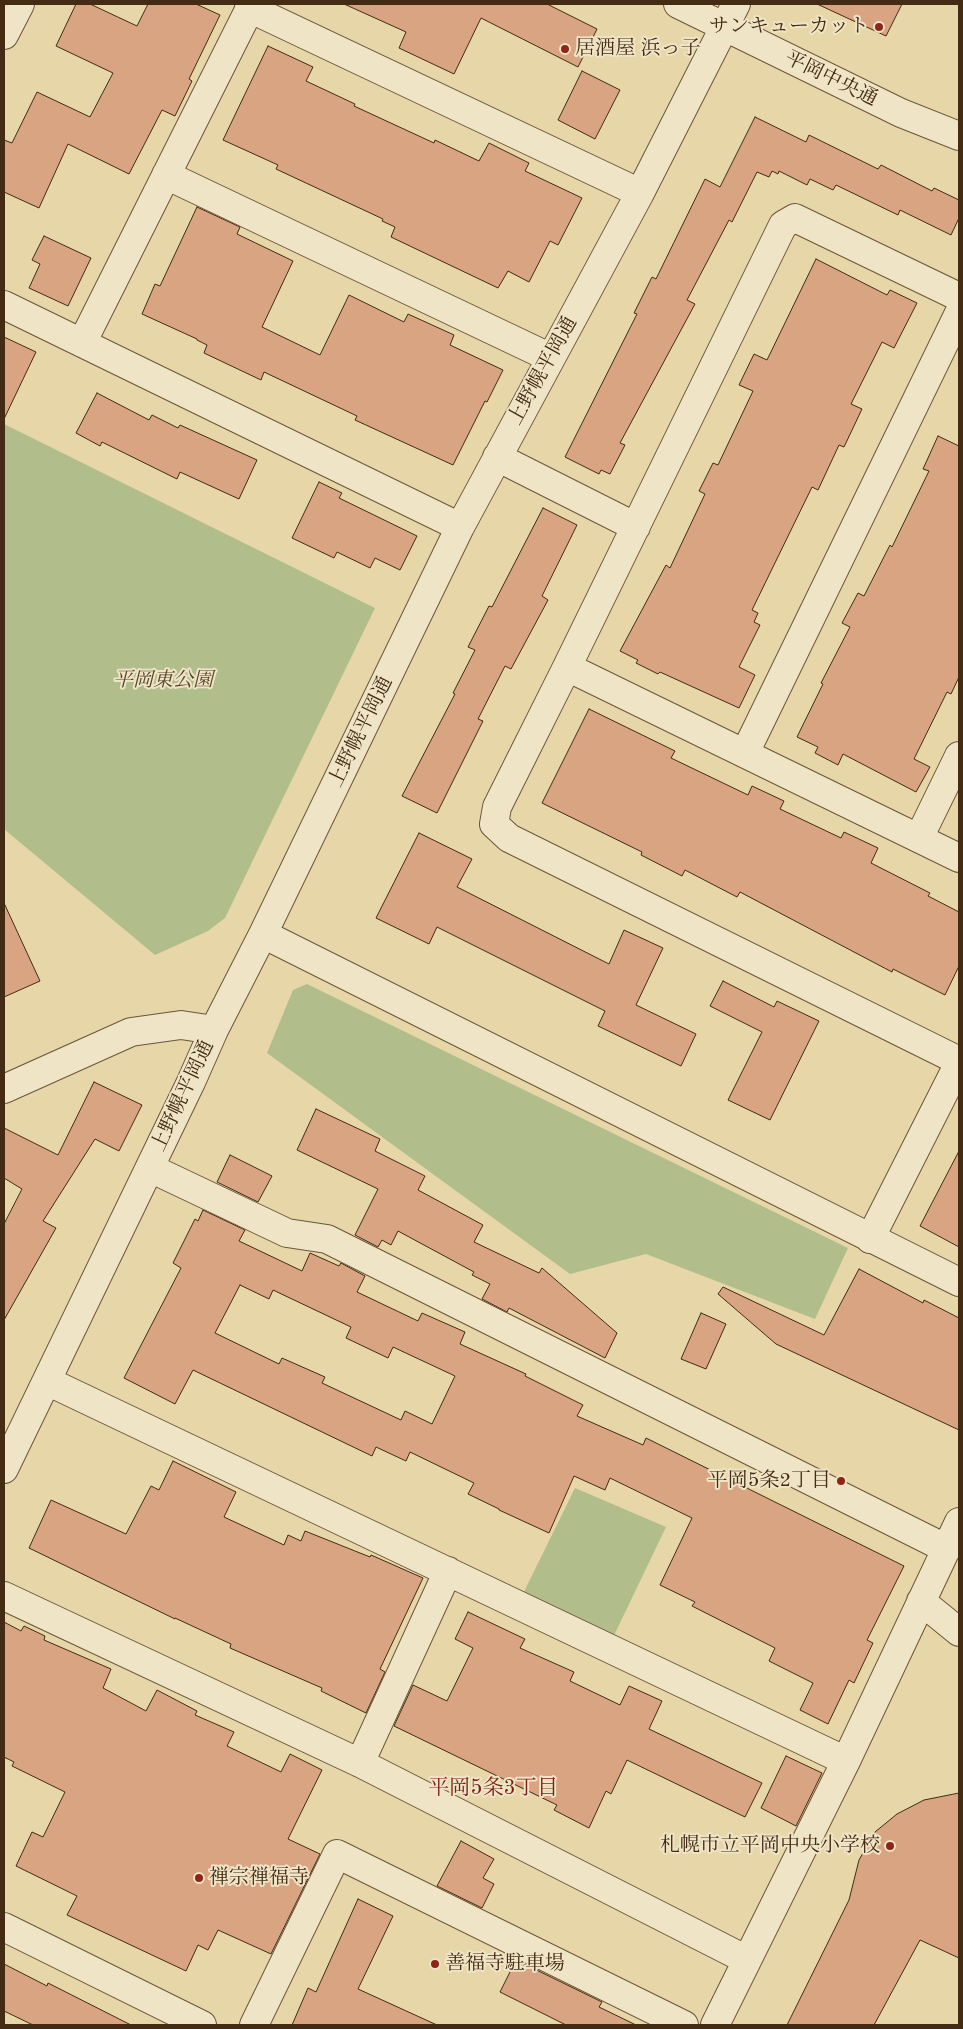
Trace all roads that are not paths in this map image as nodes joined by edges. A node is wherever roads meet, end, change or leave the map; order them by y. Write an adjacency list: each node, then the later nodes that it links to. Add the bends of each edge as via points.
1 (20, 4): 5 (street)
2 (678, 4): 4 (street, 平岡中央通)
3 (250, 6): 7 (street); 8 (street)
4 (730, 15): 6 (street, 平岡中央通, via 782,56 901,113); 8 (street, 上野幌平岡通)
5 (4, 35)
6 (959, 136)
7 (166, 175): 12 (street); 13 (street)
8 (640, 193): 13 (street, 上野幌平岡通)
9 (959, 297): 16 (street, via 795,218 783,225)
10 (4, 305): 12 (street)
11 (959, 313): 18 (street)
12 (82, 343): 15 (street)
13 (551, 358): 14 (street, 上野幌平岡通)
14 (497, 457): 15 (street, 上野幌平岡通); 16 (street)
15 (460, 527): 22 (street, 上野幌平岡通)
16 (636, 527): 17 (street)
17 (568, 667): 18 (street); 24 (street, via 497,807 494,824 509,838)
18 (745, 753): 20 (street)
19 (959, 756): 20 (street)
20 (919, 838): 21 (street)
21 (959, 858)
22 (264, 934): 23 (street, 上野幌平岡通); 27 (street)
23 (214, 1030): 25 (street, via 181,1025 131,1032); 26 (street, 上野幌平岡通)
24 (959, 1062): 27 (street)
25 (4, 1089)
26 (150, 1168): 29 (street, 上野幌平岡通); 32 (street, via 287,1233 328,1239)
27 (870, 1239): 28 (street)
28 (959, 1282)
29 (47, 1381): 30 (street, 上野幌平岡通); 33 (street)
30 (4, 1469)
31 (959, 1522): 32 (street)
32 (946, 1549): 35 (street)
33 (448, 1571): 37 (street); 38 (street)
34 (4, 1596): 38 (street)
35 (921, 1601): 36 (street); 37 (street)
36 (959, 1632)
37 (846, 1761): 40 (street)
38 (360, 1763): 40 (street)
39 (4, 1927): 41 (street)
40 (747, 1960): 44 (street)
41 (202, 2025)
42 (254, 2025): 43 (street, via 337,1854)
43 (684, 2025)
44 (715, 2025)

